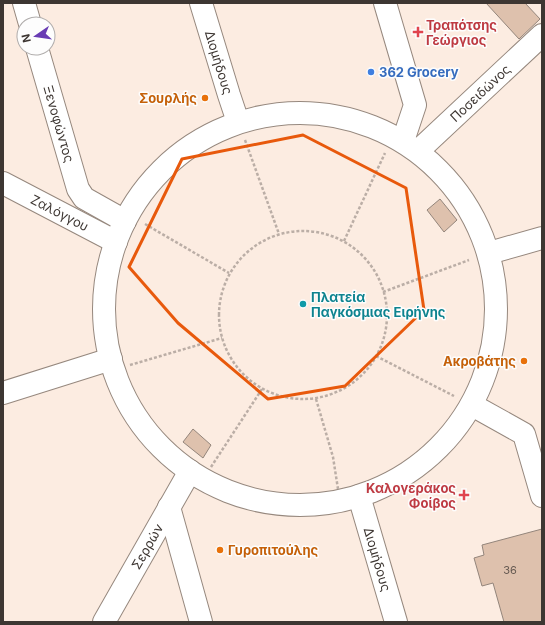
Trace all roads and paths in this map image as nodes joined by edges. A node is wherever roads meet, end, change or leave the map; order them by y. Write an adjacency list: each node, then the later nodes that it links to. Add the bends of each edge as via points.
1 (24, 3): 4 (street)
2 (202, 3): 7 (street, Διομήδους)
3 (385, 3): 8 (street, via 414,105)
4 (28, 16)
5 (542, 35): 8 (street, Ποσειδώνος)
6 (39, 56): 10 (street, Ξενοφώντος, via 78,189)
7 (238, 122): 8 (street, via 270,114 317,113 364,122); 11 (street, via 205,136 175,157 149,184); 13 (path)
8 (405, 142): 15 (path); 17 (street, via 448,180 473,215)
9 (3, 184): 12 (street, Ζαλόγγου)
10 (84, 198): 11 (street); 12 (street)
11 (126, 218): 16 (street); 18 (path)
12 (73, 219): 16 (street, Ζαλόγγου)
13 (279, 234): 15 (path, via 301,230 323,233); 18 (path, via 259,243 242,256)
14 (542, 238): 17 (street)
15 (344, 241): 19 (path, via 361,255 375,272)
16 (116, 242): 22 (street, via 108,270 105,300 106,330)
17 (488, 253): 19 (path); 26 (street, via 495,284 493,346 485,376)
18 (229, 273): 20 (path, via 221,294 218,316)
19 (384, 292): 21 (path, via 387,314 384,336)
20 (222, 338): 22 (path); 23 (path, via 230,358 244,375)
21 (376, 356): 25 (path, via 363,374 346,387); 26 (path)
22 (113, 364): 24 (street); 27 (street, via 136,416 170,455)
23 (262, 389): 25 (path, via 282,397); 27 (path)
24 (3, 393)
25 (316, 399): 29 (path, via 333,457)
26 (472, 405): 28 (street, via 524,434); 29 (street, via 435,452 412,470 387,486)
27 (196, 475): 29 (street, via 228,492 277,504 312,505); 30 (street, Σερρών)
28 (542, 496)
29 (350, 499): 33 (street, Διομήδους)
30 (168, 507): 31 (street, Σερρών); 32 (street)
31 (104, 622)
32 (201, 622)
33 (396, 622)

